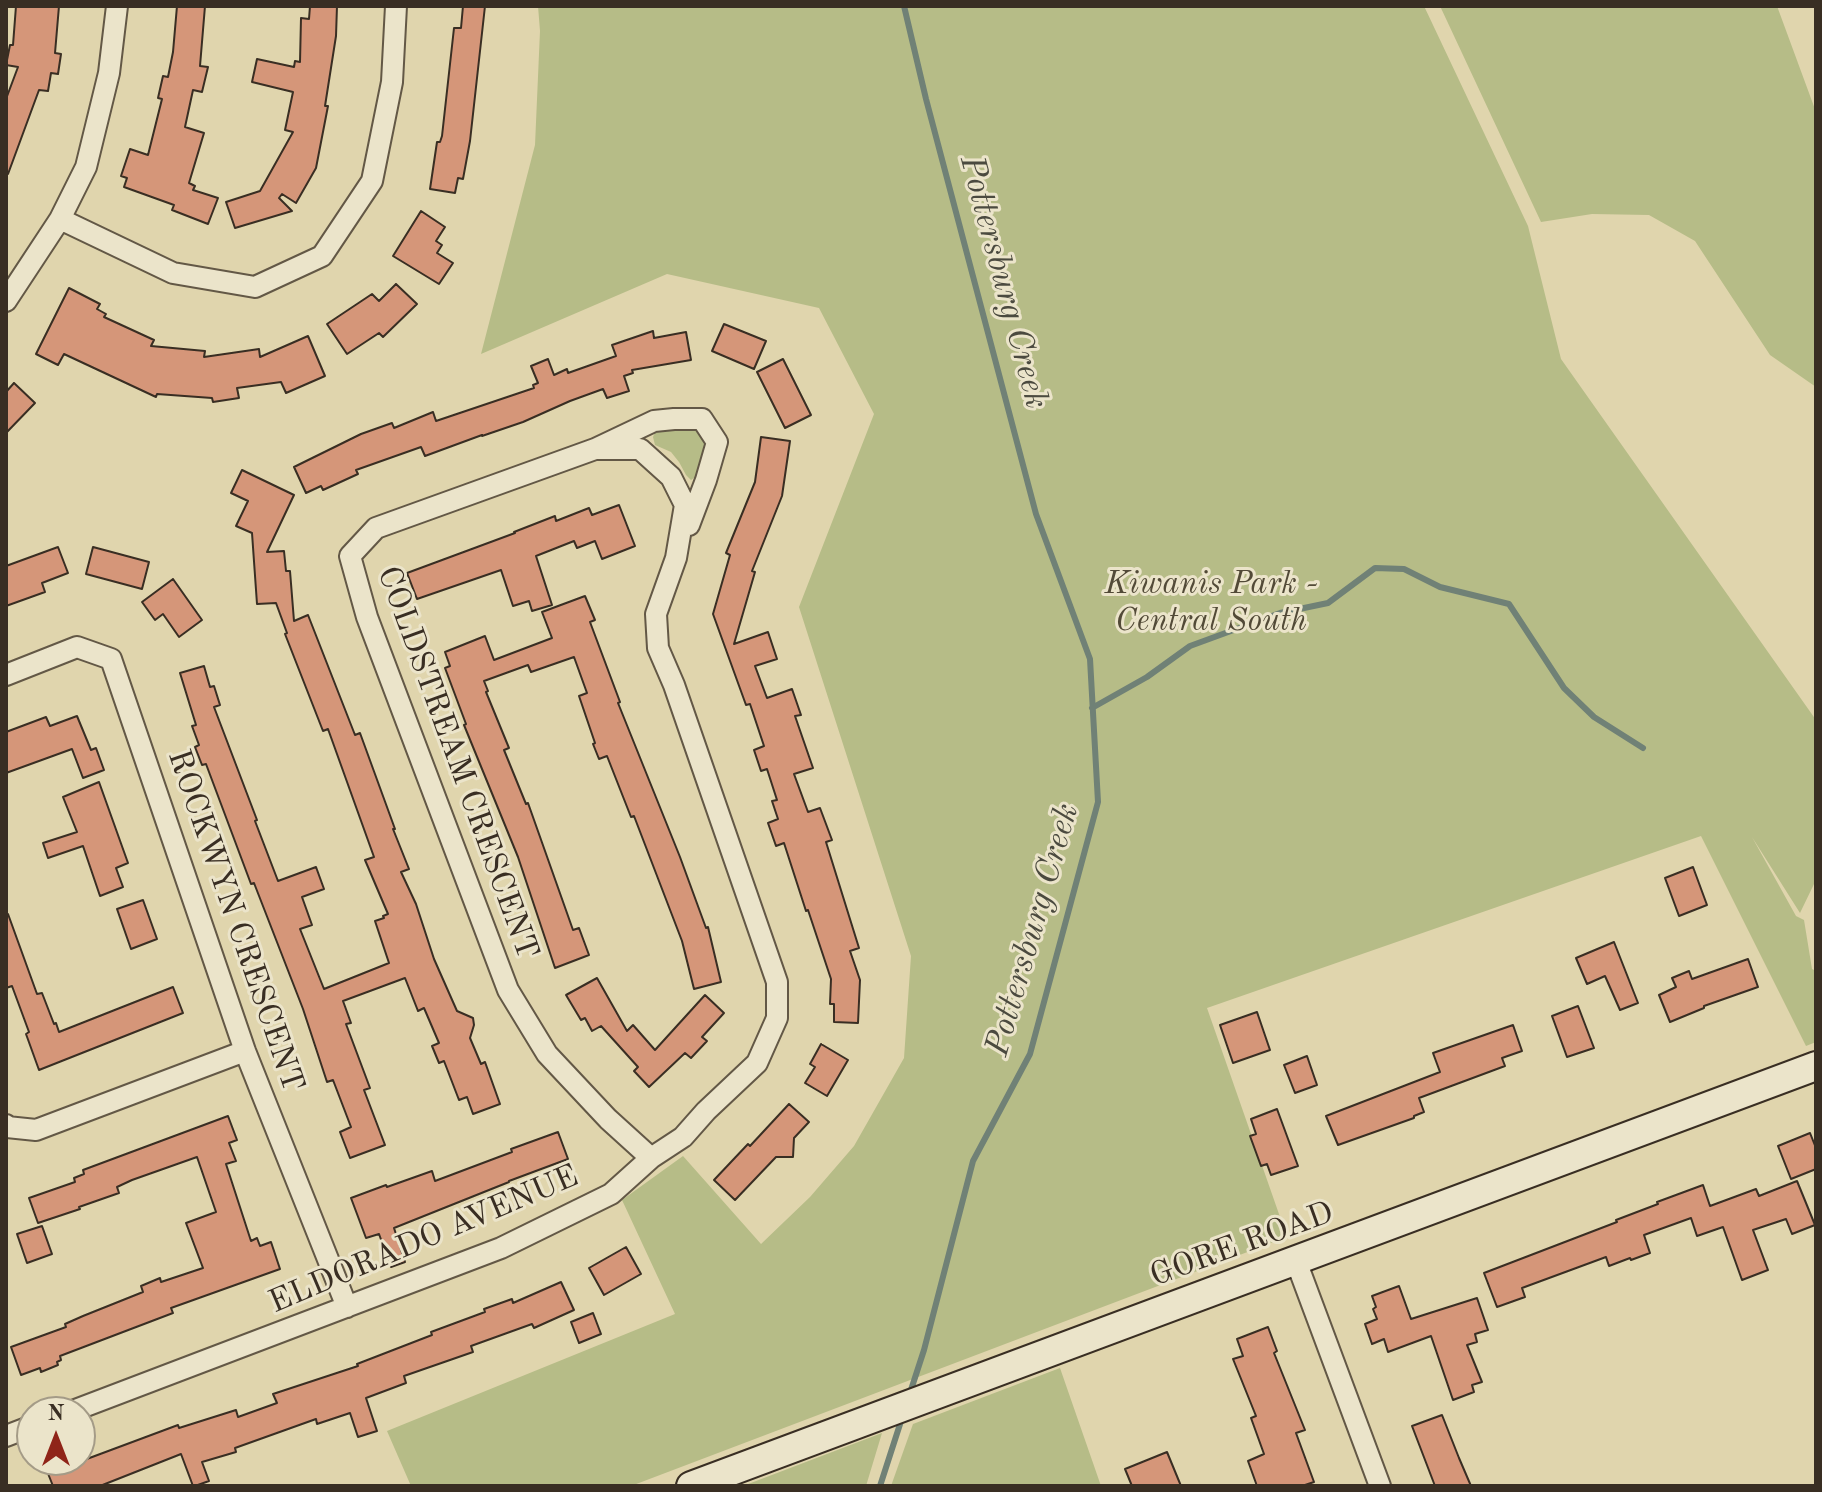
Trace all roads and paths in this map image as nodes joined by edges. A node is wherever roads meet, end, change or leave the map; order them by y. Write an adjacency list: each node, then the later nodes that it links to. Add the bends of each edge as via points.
1 (117, 6): 3 (street, via 109,73 86,167)
2 (396, 6): 3 (street, via 392,82 372,181 322,256 255,287 173,273)
3 (60, 219): 4 (street)
4 (6, 301)
5 (595, 449): 6 (street, ELDORADO AVENUE, via 640,449 671,477 685,505); 6 (street, ELDORADO AVENUE, via 654,421 702,419 717,442); 11 (street, COLDSTREAM CRESCENT, via 376,528 350,556 367,617 508,990 547,1054)
6 (676, 558): 11 (street, ELDORADO AVENUE, via 656,614 658,648 777,982 777,1018 757,1063 683,1137)
7 (6, 675): 8 (street, ROCKWYN CRESCENT, via 77,647 111,659)
8 (245, 1051): 10 (street, via 36,1130); 13 (street, ROCKWYN CRESCENT)
9 (1816, 1066): 12 (main road, GORE ROAD)
10 (6, 1125)
11 (651, 1158): 13 (street, ELDORADO AVENUE, via 611,1194 501,1248)
12 (1296, 1261): 15 (main road, GORE ROAD); 16 (street)
13 (347, 1307): 14 (street, ELDORADO AVENUE)
14 (96, 1402)
15 (691, 1486)
16 (1380, 1486)

